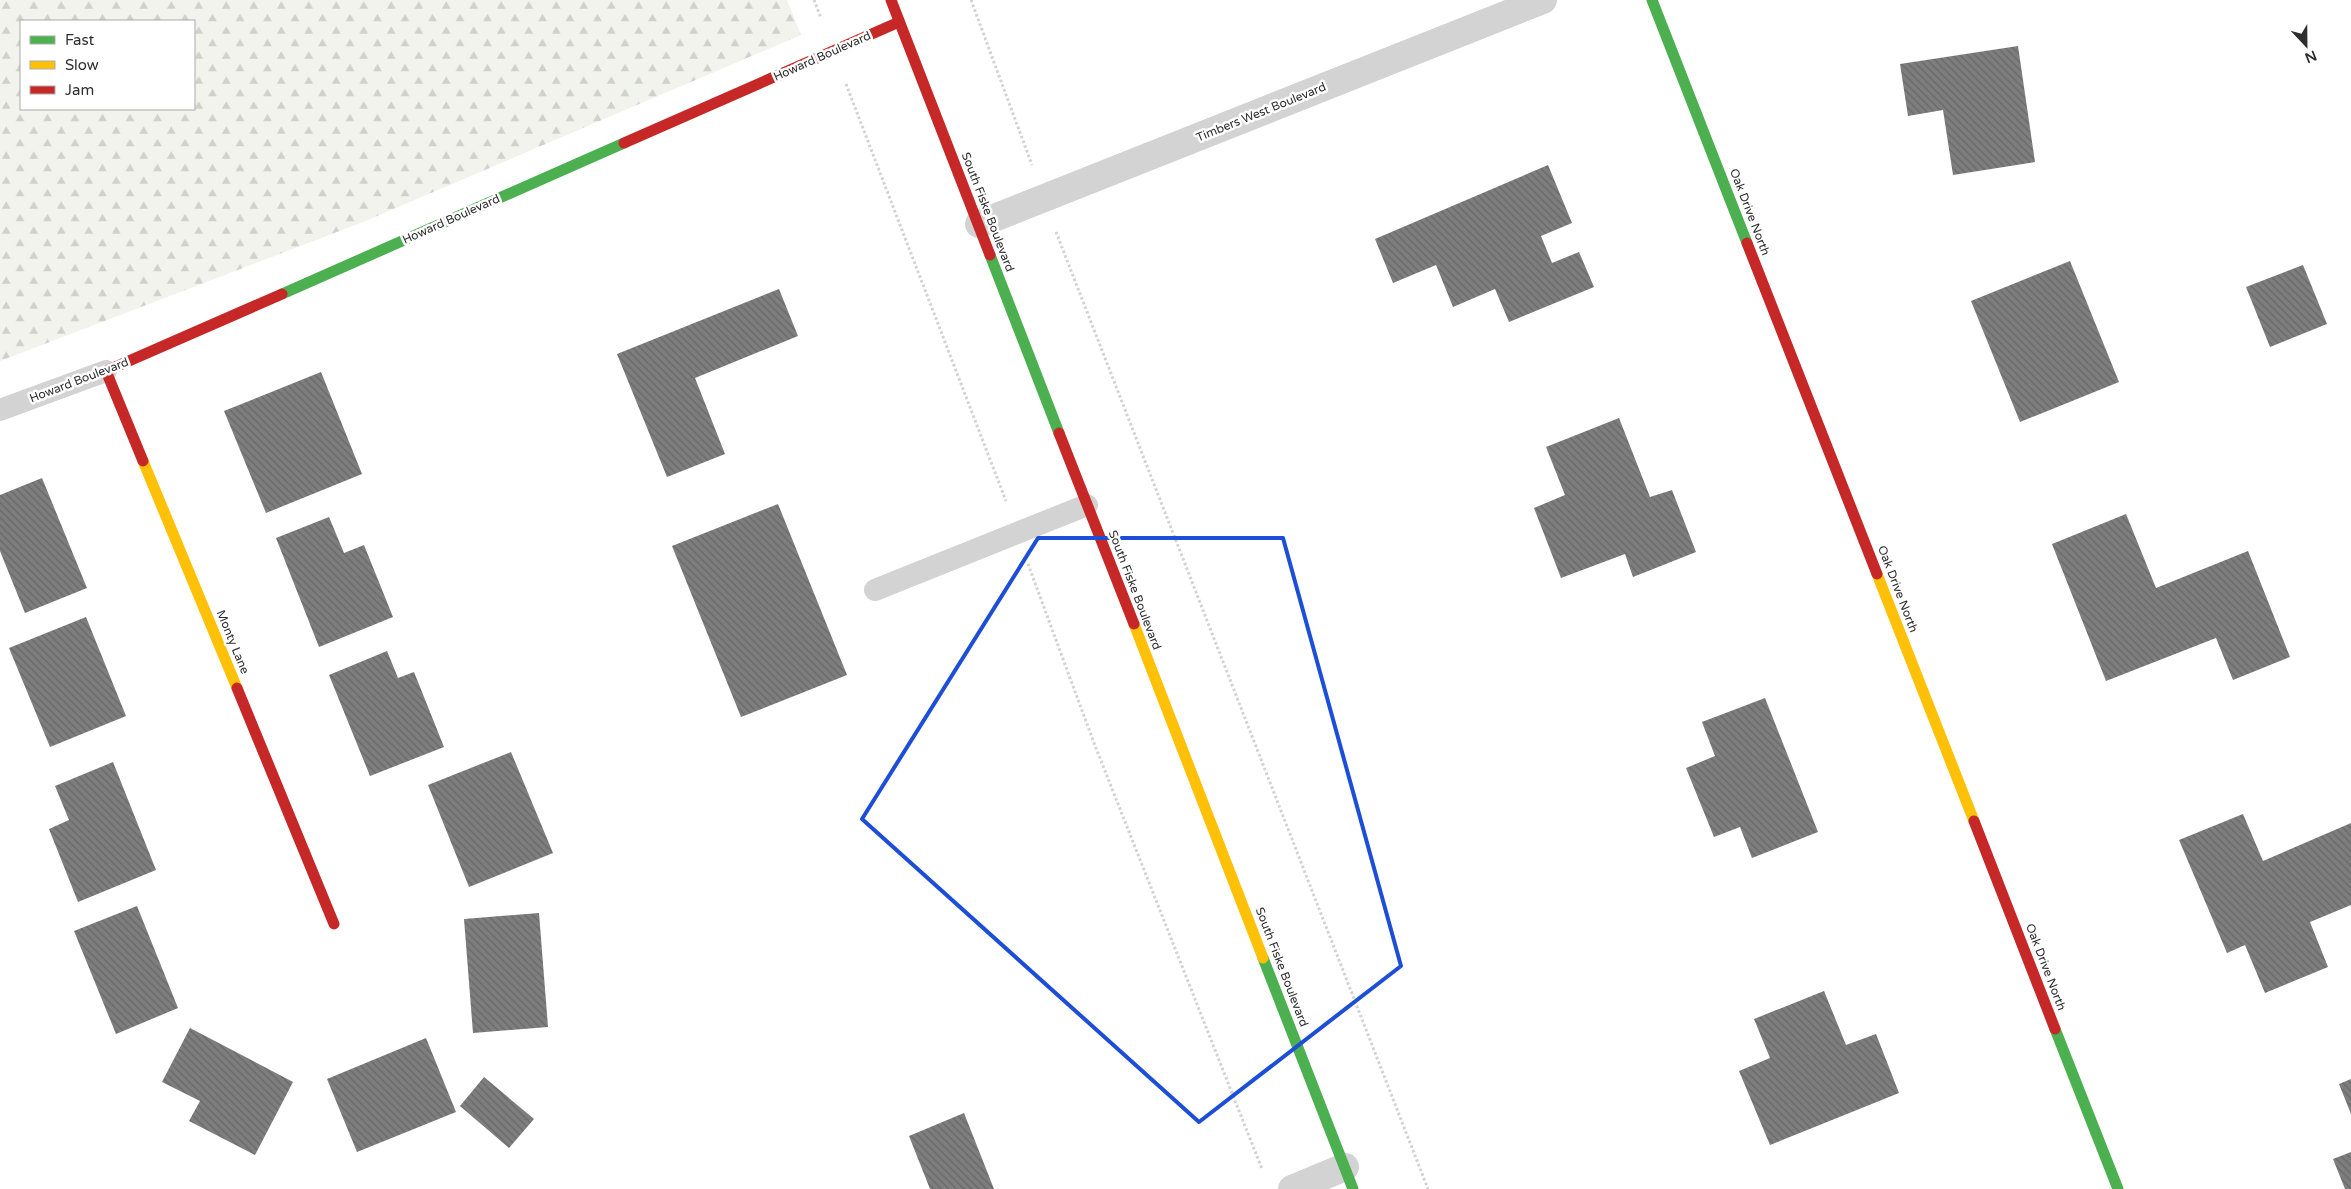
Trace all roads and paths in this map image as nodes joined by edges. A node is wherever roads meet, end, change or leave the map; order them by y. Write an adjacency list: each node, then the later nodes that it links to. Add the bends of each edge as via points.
1 (814, 0): 7 (path)
2 (891, 0): 6 (street, South Fiske Boulevard)
3 (971, 0): 8 (path)
4 (1543, 0): 8 (street, Timbers West Boulevard)
5 (1652, 0): 20 (street, Oak Drive North)
6 (899, 22): 7 (street, Howard Boulevard); 9 (street, South Fiske Boulevard)
7 (834, 51): 10 (street, Howard Boulevard); 13 (path)
8 (1044, 198): 9 (street, Timbers West Boulevard); 19 (path)
9 (978, 224): 12 (street, South Fiske Boulevard)
10 (106, 371): 11 (lane, Howard Boulevard); 15 (street, Monty Lane)
11 (0, 410)
12 (1088, 505): 13 (lane); 17 (street, South Fiske Boulevard)
13 (1018, 534): 14 (lane); 16 (path, via 1094,743)
14 (875, 590)
15 (334, 924)
16 (1263, 1170)
17 (1349, 1178): 18 (street)
18 (1292, 1189)
19 (1428, 1189)
20 (2118, 1189)

